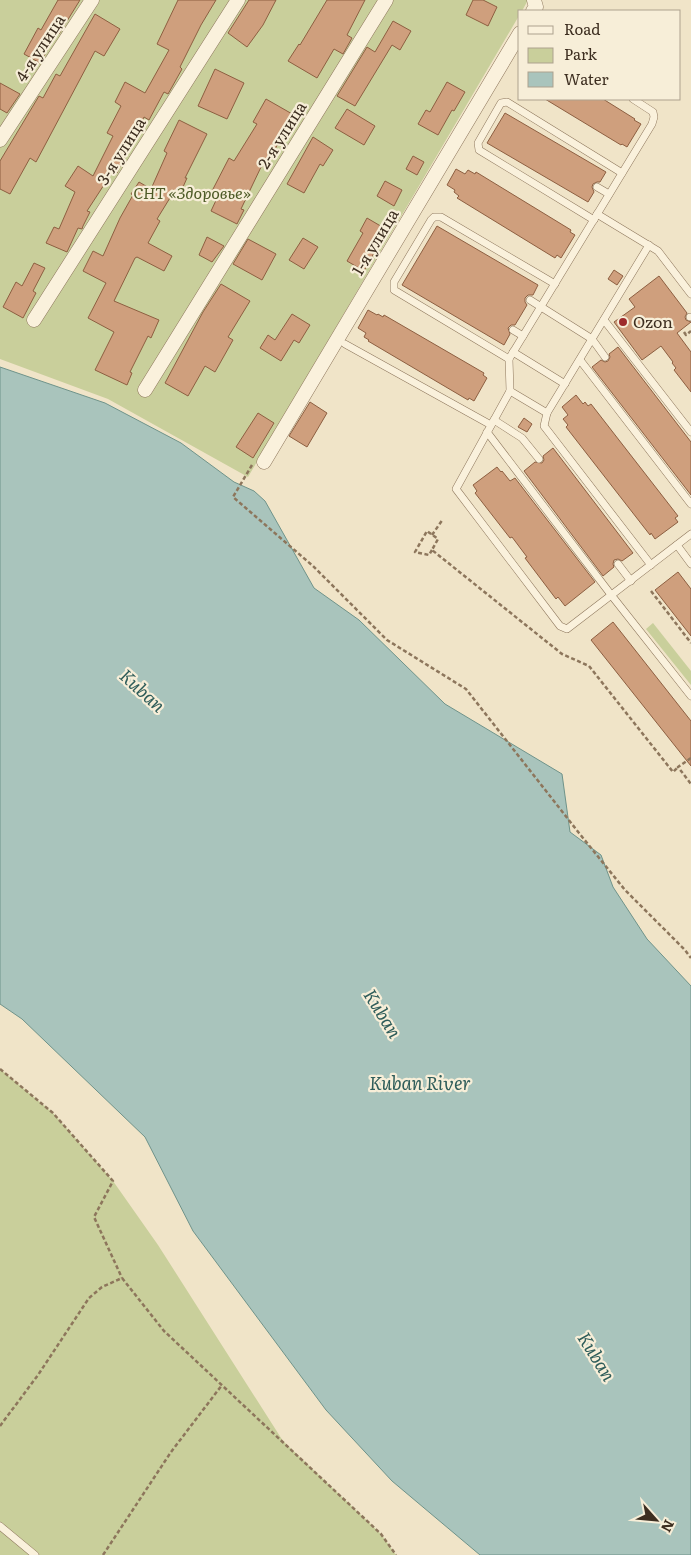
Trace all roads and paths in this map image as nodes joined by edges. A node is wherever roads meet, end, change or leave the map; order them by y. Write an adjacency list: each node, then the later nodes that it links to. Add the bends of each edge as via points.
1 (92, 0): 6 (street, 4-я улица)
2 (238, 0): 16 (street, 3-я улица)
3 (386, 0): 28 (street, 2-я улица)
4 (518, 37): 34 (street, 1-я улица)
5 (635, 100): 7 (lane, via 654,112 654,117)
6 (0, 140)
7 (622, 172): 9 (lane); 10 (lane, via 506,102 501,103 478,143 479,150)
8 (597, 187): 9 (lane)
9 (609, 194): 10 (lane)
10 (596, 217): 11 (lane); 12 (lane)
11 (650, 246): 13 (lane, via 658,250); 17 (lane)
12 (555, 284): 15 (lane); 24 (lane, via 441,217 434,216 431,220 394,282 394,290)
13 (691, 294)
14 (530, 300): 15 (lane)
15 (541, 306): 21 (lane); 22 (lane)
16 (34, 320)
17 (604, 320): 22 (lane); 32 (lane)
18 (691, 326): 20 (path, via 684,332 686,335)
19 (512, 330): 21 (lane)
20 (691, 331)
21 (523, 336): 24 (lane)
22 (592, 339): 25 (lane); 26 (lane)
23 (345, 344): 31 (lane)
24 (511, 355): 27 (lane); 29 (lane)
25 (605, 357)
26 (580, 360): 27 (lane); 35 (lane)
27 (565, 384): 30 (lane)
28 (145, 390)
29 (510, 390): 30 (lane); 31 (lane)
30 (547, 413): 43 (lane, via 544,426)
31 (491, 426): 33 (lane, via 522,438); 46 (lane); 46 (lane, via 456,489 560,626 567,629)
32 (691, 432)
33 (539, 460)
34 (258, 463): 52 (path, via 233,497 313,566 388,640 466,689 620,883)
35 (691, 504)
36 (443, 519): 38 (path)
37 (691, 534): 39 (lane)
38 (432, 535): 40 (path, via 438,539); 40 (path, via 427,531 416,552 429,555)
39 (677, 545): 42 (lane); 43 (lane)
40 (432, 550): 50 (path, via 562,654 589,666 673,772)
41 (618, 564): 44 (lane)
42 (691, 564)
43 (651, 565): 44 (lane)
44 (631, 581): 46 (lane)
45 (651, 591): 47 (path)
46 (612, 596): 48 (lane)
47 (691, 643)
48 (691, 696)
49 (691, 758): 50 (path)
50 (678, 767): 51 (path)
51 (691, 784)
52 (691, 958)
53 (0, 1069): 54 (path, via 53,1113 113,1181 94,1217)
54 (122, 1278): 55 (path, via 164,1331); 56 (path, via 102,1287 89,1298)
55 (222, 1385): 59 (path, via 171,1452); 60 (path, via 381,1534)
56 (0, 1426)
57 (0, 1526): 58 (lane)
58 (35, 1555)
59 (103, 1555)
60 (396, 1555)

